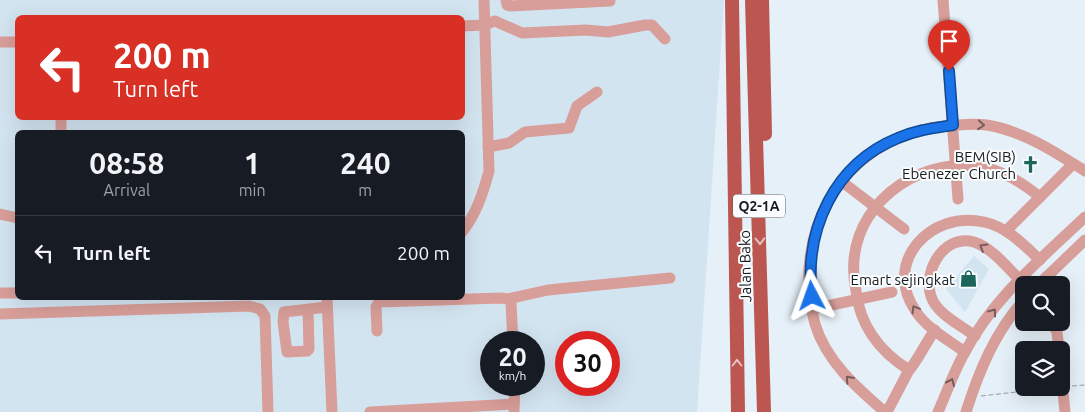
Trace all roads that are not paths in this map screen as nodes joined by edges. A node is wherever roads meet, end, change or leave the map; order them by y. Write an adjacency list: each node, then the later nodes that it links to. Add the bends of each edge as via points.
1 (484, 0): 9 (street)
2 (506, 0): 8 (street, via 510,6)
3 (725, 0): 22 (main road, via 730,171)
4 (732, 0): 22 (main road, Jalan Bako)
5 (752, 0): 21 (main road, Jalan Bako / Q2-1A)
6 (762, 0): 21 (main road, via 766,169)
7 (943, 0): 15 (street)
8 (610, 1)
9 (484, 25): 10 (street); 11 (street, via 494,21 522,33 608,32 645,24 652,25); 16 (street)
10 (465, 26)
11 (666, 39)
12 (0, 42): 13 (street)
13 (15, 42)
14 (597, 92): 16 (street, via 577,106 569,128 525,132 509,143)
15 (953, 125): 17 (street, one-way to 17, via 978,124 1008,130 1052,150); 18 (street); 20 (street, via 926,129 890,141 873,151)
16 (488, 147): 29 (street, via 489,171 482,197)
17 (1073, 164): 19 (street); 23 (street)
18 (956, 166): 23 (street, via 1000,172); 24 (street); 25 (street, via 914,177 887,194)
19 (1085, 172)
20 (841, 181): 25 (street); 45 (street, via 820,217 812,249)
21 (759, 184): 60 (main road, Jalan Bako / Q2-1A, one-way to 60)
22 (736, 186): 59 (main road, Jalan Bako, one-way to 22)
23 (1040, 197): 31 (street)
24 (958, 199)
25 (875, 207): 30 (street); 43 (street, via 854,253)
26 (0, 214): 27 (street)
27 (15, 217)
28 (1085, 217): 33 (street)
29 (465, 228)
30 (904, 229)
31 (1006, 230): 33 (street); 48 (street, one-way to 31, via 922,320 908,297 907,265 913,248 930,230 959,220 984,222)
32 (1085, 240): 36 (street)
33 (1040, 260): 35 (street)
34 (1016, 276): 51 (street, one-way to 51, via 994,255 967,241 955,244 936,257 929,283 933,301)
35 (1022, 276)
36 (1047, 276)
37 (670, 278): 42 (street, via 548,290)
38 (1015, 284): 51 (street, one-way to 38)
39 (892, 292): 43 (street)
40 (15, 293): 41 (street)
41 (0, 294)
42 (508, 299): 49 (street, via 379,302 376,307); 50 (street)
43 (857, 299): 45 (street); 53 (street, via 867,327 878,344 891,359)
44 (319, 304): 57 (street)
45 (813, 309): 61 (street, one-way to 45, via 840,369 816,325)
46 (1015, 312): 63 (street, via 999,332)
47 (0, 314): 56 (street, via 249,306 260,309 265,316)
48 (935, 330): 52 (street); 53 (street)
49 (377, 331)
50 (512, 331)
51 (975, 336): 52 (street)
52 (965, 352): 62 (street, one-way to 52)
53 (908, 370): 61 (street)
54 (1063, 396): 64 (street)
55 (514, 408): 58 (street)
56 (268, 412)
57 (332, 412)
58 (370, 412)
59 (738, 412)
60 (764, 412)
61 (886, 412)
62 (938, 412)
63 (966, 412)
64 (1065, 412)

